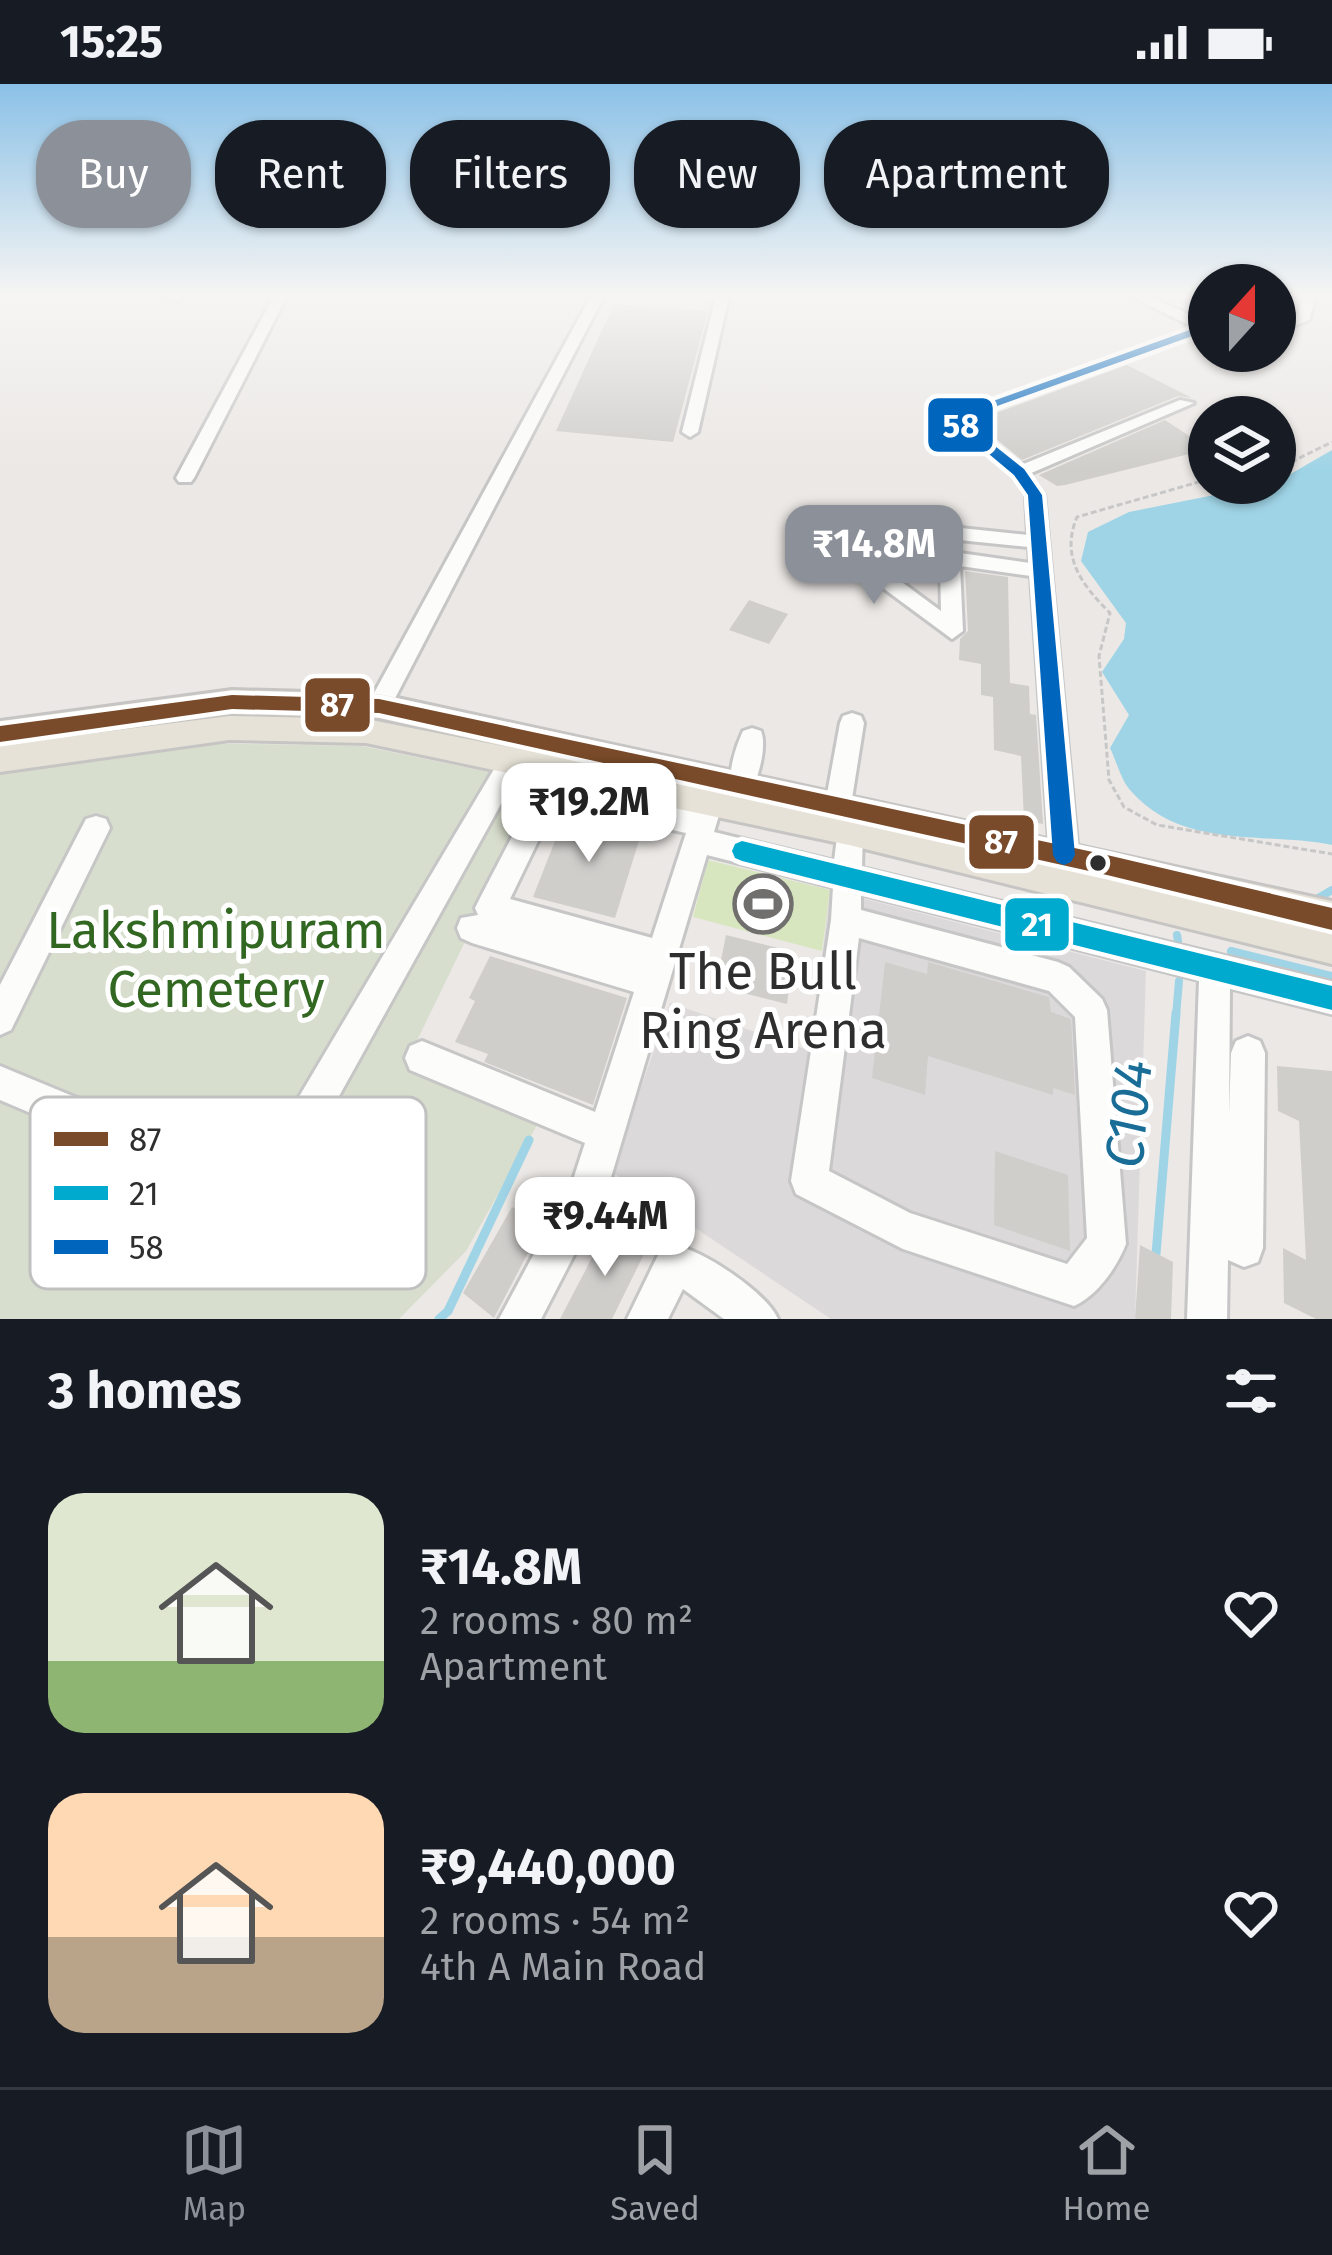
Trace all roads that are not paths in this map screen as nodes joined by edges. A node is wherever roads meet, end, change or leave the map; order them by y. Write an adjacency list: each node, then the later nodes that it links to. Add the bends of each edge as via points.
1 (251, 354): 8 (street)
2 (567, 354): 13 (street)
3 (709, 354): 6 (street)
4 (1126, 354): 7 (street, via 952,418)
5 (1186, 403): 7 (street)
6 (690, 432)
7 (1019, 472): 10 (street, via 1035,495)
8 (185, 478)
9 (837, 521): 11 (street)
10 (1039, 542): 11 (street); 12 (street)
11 (950, 544): 11 (street, via 907,550 862,545 871,569 952,631); 12 (street)
12 (1041, 571): 23 (street)
13 (379, 706): 15 (main road, via 232,702); 19 (main road)
14 (852, 723): 20 (street)
15 (0, 734)
16 (752, 738): 19 (street)
17 (0, 759): 18 (main road, via 229,728 366,731)
18 (512, 761): 21 (main road); 37 (street)
19 (742, 783): 20 (main road)
20 (844, 818): 21 (main road); 23 (main road); 24 (street); 28 (main road)
21 (703, 822): 24 (street); 29 (street); 29 (street, via 549,791 490,908)
22 (96, 828): 32 (street)
23 (1064, 855): 25 (main road)
24 (848, 878): 26 (street); 30 (street)
25 (1332, 919)
26 (846, 920): 26 (street, via 808,1181 903,1230 1074,1286 1107,1244 1091,1010 1058,978)
27 (472, 928): 29 (street)
28 (1332, 945)
29 (659, 969): 39 (street)
30 (1215, 970): 31 (street); 38 (street)
31 (1332, 998)
32 (0, 1019)
33 (1248, 1054): 38 (street)
34 (422, 1058): 39 (street)
35 (0, 1083): 36 (street)
36 (34, 1097)
37 (319, 1097)
38 (1229, 1099): 43 (street, via 1244,1248 1208,1229)
39 (608, 1135): 40 (street)
40 (519, 1319)
41 (647, 1319): 42 (street, via 674,1265)
42 (758, 1319)
43 (1207, 1319)

